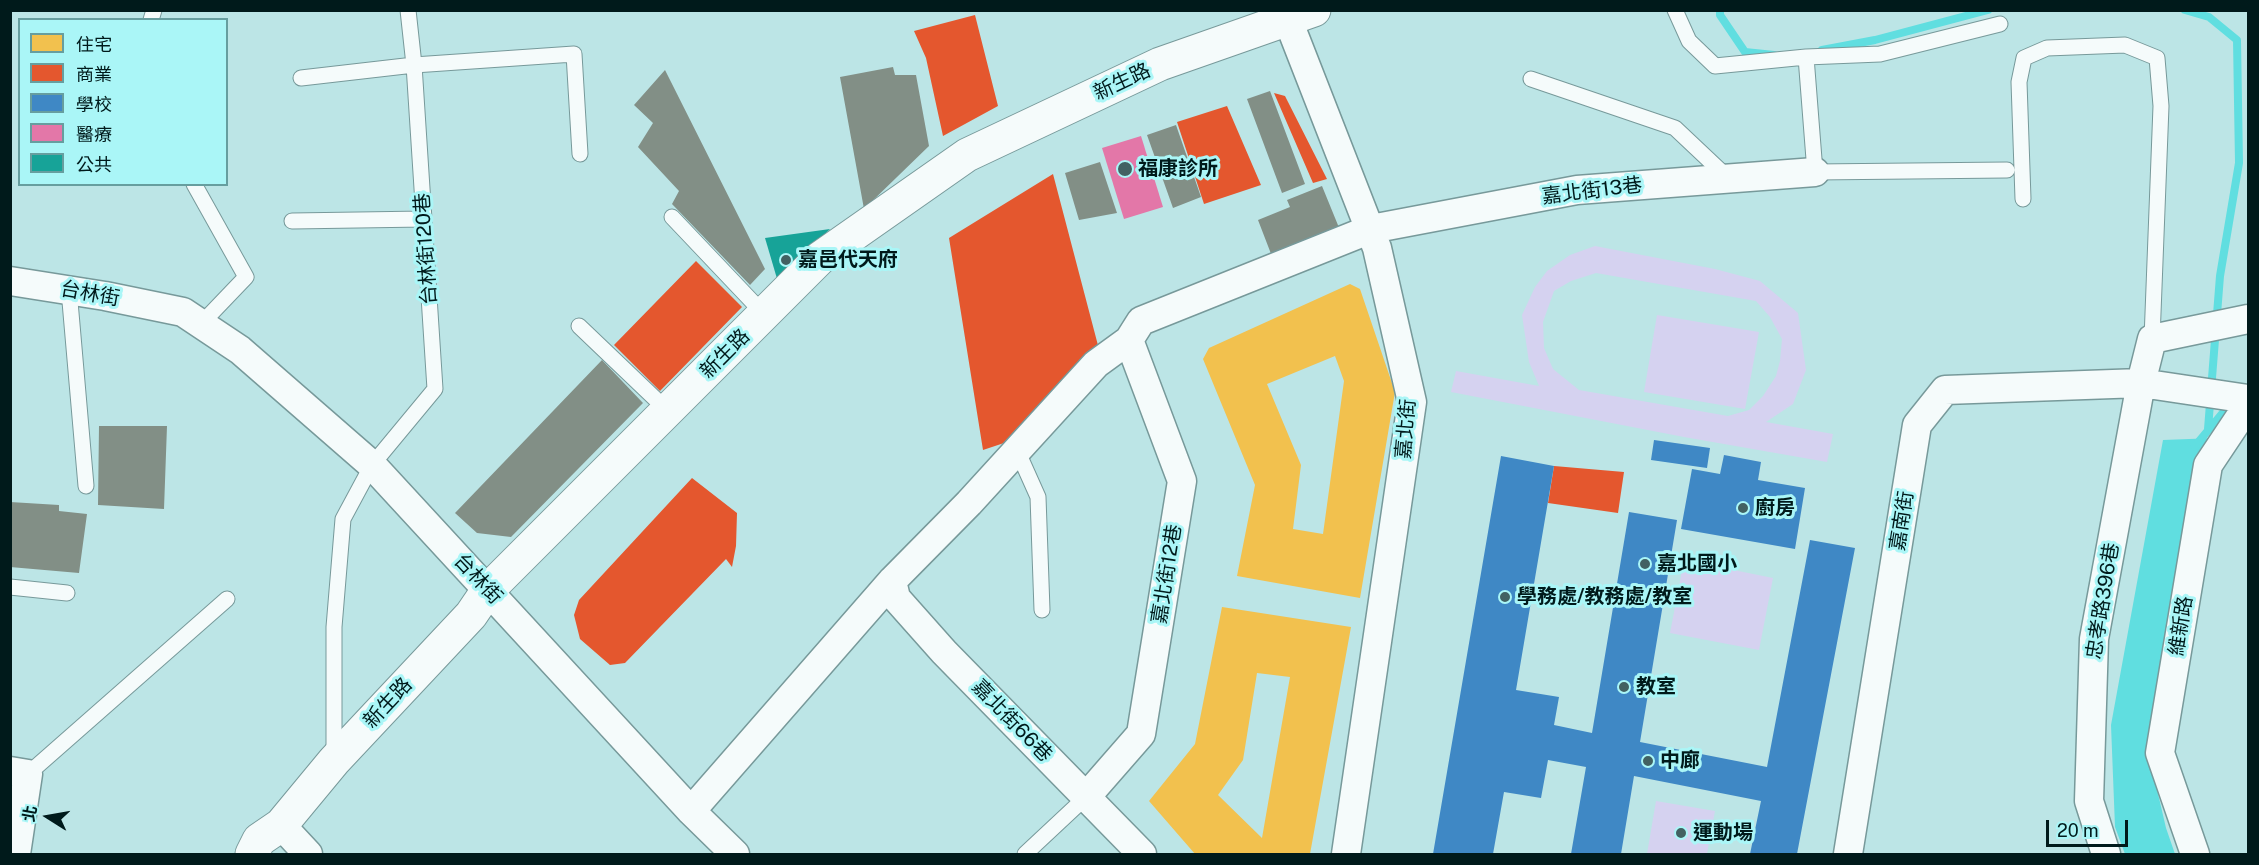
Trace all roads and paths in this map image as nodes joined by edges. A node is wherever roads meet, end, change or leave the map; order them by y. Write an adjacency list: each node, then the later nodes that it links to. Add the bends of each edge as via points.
1 (408, 10): 6 (lane, 台林街120巷)
2 (1676, 10): 5 (lane, via 1689,41 1715,66)
3 (1301, 15): 18 (street, 嘉北街); 21 (street, 新生路, via 1160,64 967,155 820,258)
4 (2000, 24): 5 (lane, via 1880,54)
5 (1806, 57): 11 (lane)
6 (414, 65): 7 (lane); 9 (lane, via 574,54); 16 (lane, 台林街120巷)
7 (301, 78)
8 (1531, 79): 12 (lane, via 1675,128)
9 (580, 154)
10 (2007, 170): 11 (lane)
11 (1815, 172): 12 (street, 嘉北街13巷)
12 (1728, 178): 18 (street, 嘉北街13巷, via 1576,190)
13 (195, 186): 23 (lane, via 246,277)
14 (2023, 199): 25 (lane, via 2019,82 2024,58 2047,48 2125,45 2157,58 2161,106)
15 (672, 217): 21 (lane)
16 (424, 219): 17 (lane); 32 (lane, 台林街120巷, via 435,389)
17 (292, 221)
18 (1371, 230): 26 (street, via 1141,321); 51 (street, 嘉北街, via 1412,402)
19 (10, 281): 20 (street, 台林街)
20 (69, 290): 23 (street, 台林街, via 183,312); 33 (lane)
21 (764, 314): 30 (street, 新生路)
22 (2248, 319): 25 (street)
23 (201, 324): 32 (street, 台林街, via 240,351)
24 (579, 326): 30 (lane)
25 (2152, 339): 27 (street, 忠孝路396巷)
26 (1129, 340): 31 (street, via 1096,364); 42 (street, 嘉北街12巷, via 1182,481 1141,734)
27 (2141, 382): 28 (street, 嘉南街); 52 (street, 嘉南街, via 1945,390 1917,425); 53 (street, 忠孝路396巷, via 2094,639 2089,801)
28 (2248, 399)
29 (2248, 405): 54 (street, 維新路, via 2208,465 2160,753)
30 (668, 411): 36 (street, 新生路)
31 (1017, 450): 34 (street); 39 (lane, via 1038,497)
32 (372, 465): 36 (street, 台林街); 40 (lane, 台林街120巷, via 343,519 334,627)
33 (86, 486)
34 (892, 581): 42 (street, 嘉北街66巷, via 896,598 937,644); 43 (street)
35 (10, 587): 37 (lane)
36 (488, 590): 40 (street, 新生路, via 471,615); 43 (street, 台林街)
37 (67, 593)
38 (227, 599): 41 (lane)
39 (1042, 610)
40 (334, 761): 44 (street, 新生路)
41 (19, 772): 45 (street)
42 (1086, 797): 49 (lane); 50 (street, 嘉北街66巷)
43 (691, 811): 48 (street, 台林街)
44 (281, 825): 46 (street, 新生路, via 259,840); 47 (street)
45 (16, 855)
46 (252, 855)
47 (308, 855)
48 (735, 855)
49 (1025, 855)
50 (1142, 855)
51 (1346, 855)
52 (1848, 855)
53 (2106, 855)
54 (2195, 855)

